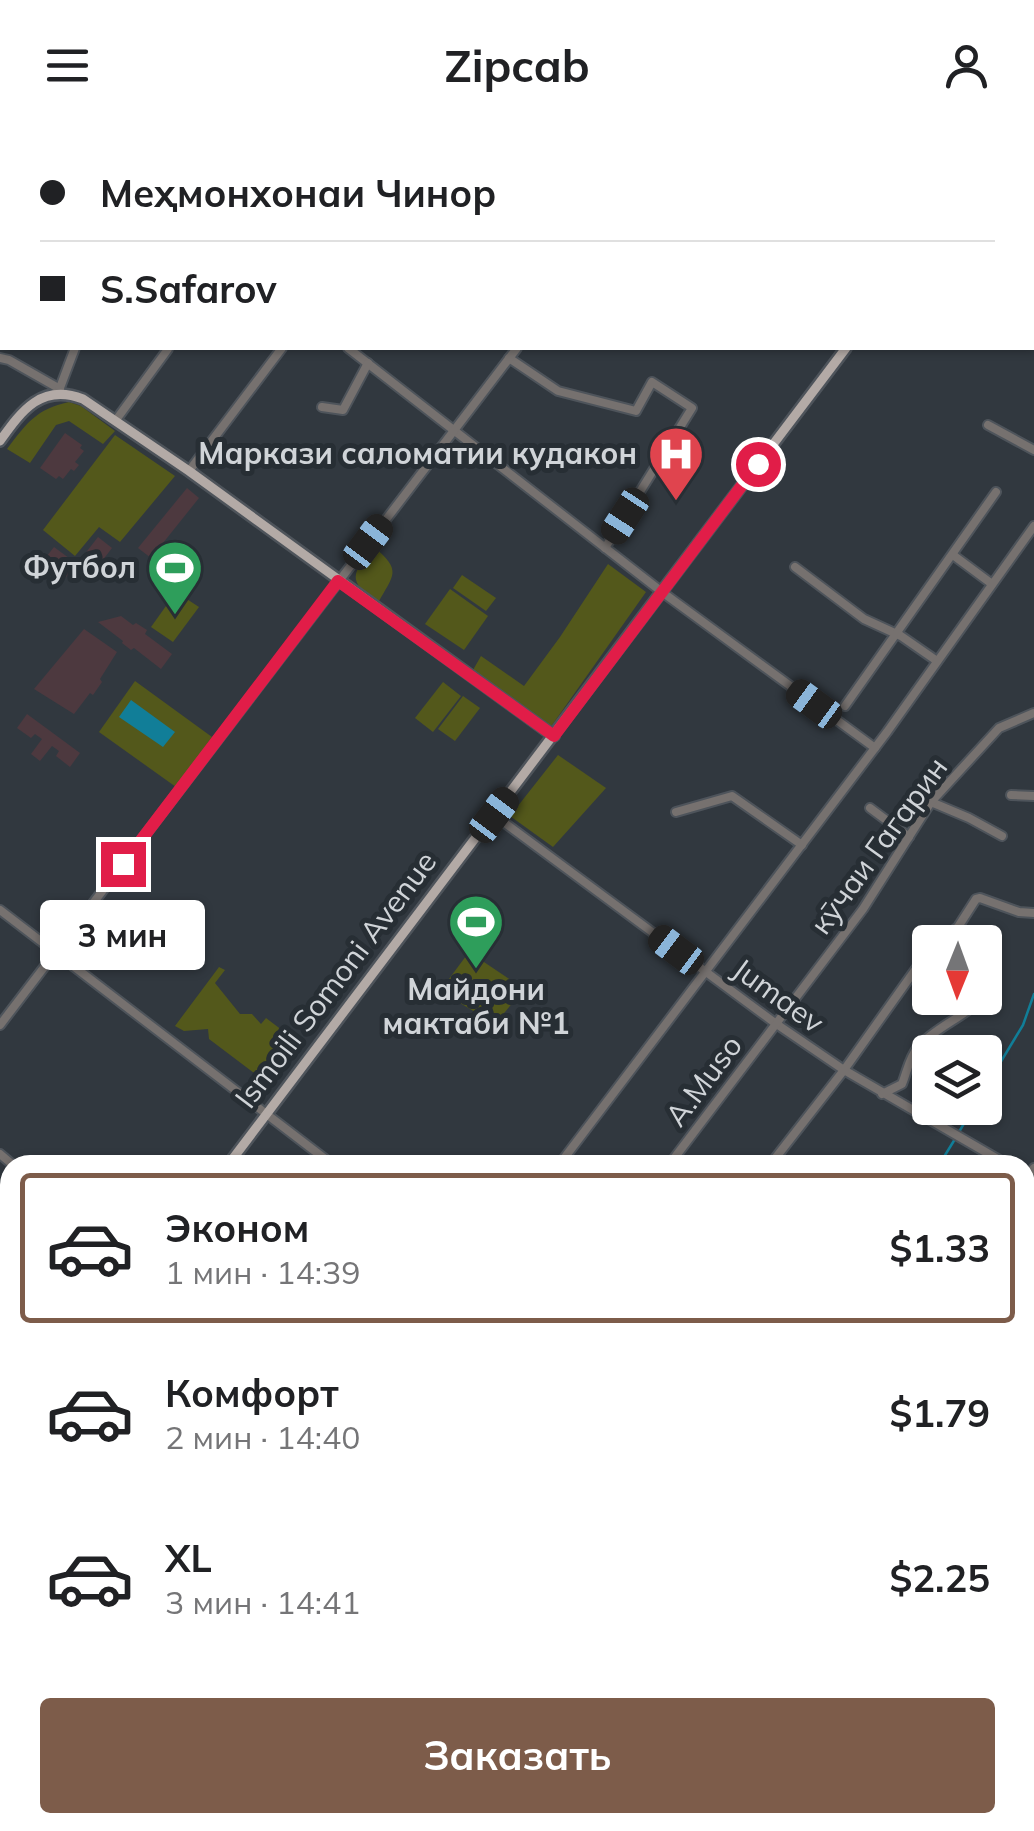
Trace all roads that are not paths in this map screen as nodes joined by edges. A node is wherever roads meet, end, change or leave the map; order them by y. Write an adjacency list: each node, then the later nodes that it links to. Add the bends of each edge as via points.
1 (73, 350): 10 (street)
2 (167, 350): 12 (street)
3 (280, 350): 17 (street)
4 (350, 350): 9 (street)
5 (515, 350): 8 (street)
6 (844, 350): 25 (main road, Ismoili Somoni Avenue)
7 (0, 358): 10 (street)
8 (508, 358): 14 (street); 20 (street, via 582,399 636,412 652,382 692,408)
9 (368, 364): 11 (street, via 342,410); 14 (street)
10 (59, 391): 12 (main road); 15 (main road, via 27,407)
11 (322, 407)
12 (116, 420): 17 (main road)
13 (988, 425): 16 (street)
14 (453, 430): 20 (street); 23 (street)
15 (0, 441)
16 (1034, 450)
17 (189, 471): 23 (main road)
18 (996, 492): 21 (street)
19 (1034, 526): 24 (street)
20 (605, 548): 25 (street)
21 (953, 555): 24 (street); 26 (street)
22 (796, 567): 26 (street, via 864,619)
23 (338, 581): 30 (main road); 44 (street)
24 (992, 584): 27 (street)
25 (662, 592): 30 (main road, Ismoili Somoni Avenue); 31 (street)
26 (896, 634): 27 (street); 28 (street)
27 (937, 661): 31 (street)
28 (844, 706)
29 (1034, 713): 34 (street, кӯчаи Гагарин, via 999,728)
30 (554, 736): 37 (main road, Ismoili Somoni Avenue)
31 (874, 748): 40 (street)
32 (1011, 795): 33 (street)
33 (1034, 796)
34 (931, 802): 38 (street); 39 (street, кӯчаи Гагарин)
35 (870, 808): 39 (street)
36 (676, 812): 40 (street, via 732,796)
37 (494, 815): 45 (street, Jumaev); 52 (main road, Ismoili Somoni Avenue)
38 (1002, 836)
39 (909, 837): 48 (street, кӯчаи Гагарин, via 864,909)
40 (802, 845): 45 (street)
41 (0, 910): 44 (street)
42 (1034, 913): 43 (street, via 980,898)
43 (959, 925)
44 (55, 953): 49 (street); 52 (street)
45 (706, 972): 48 (street, Jumaev); 55 (street)
46 (912, 974): 50 (street)
47 (960, 1015): 51 (street, via 918,1047 902,1084)
48 (776, 1023): 50 (street, Jumaev); 56 (street, A.Muso)
49 (0, 1025)
50 (844, 1070): 51 (street, Jumaev); 57 (street)
51 (882, 1094): 58 (street, Jumaev)
52 (267, 1113): 53 (main road, Ismoili Somoni Avenue); 54 (street)
53 (236, 1155)
54 (320, 1155)
55 (567, 1155)
56 (676, 1155)
57 (778, 1155)
58 (990, 1155)

